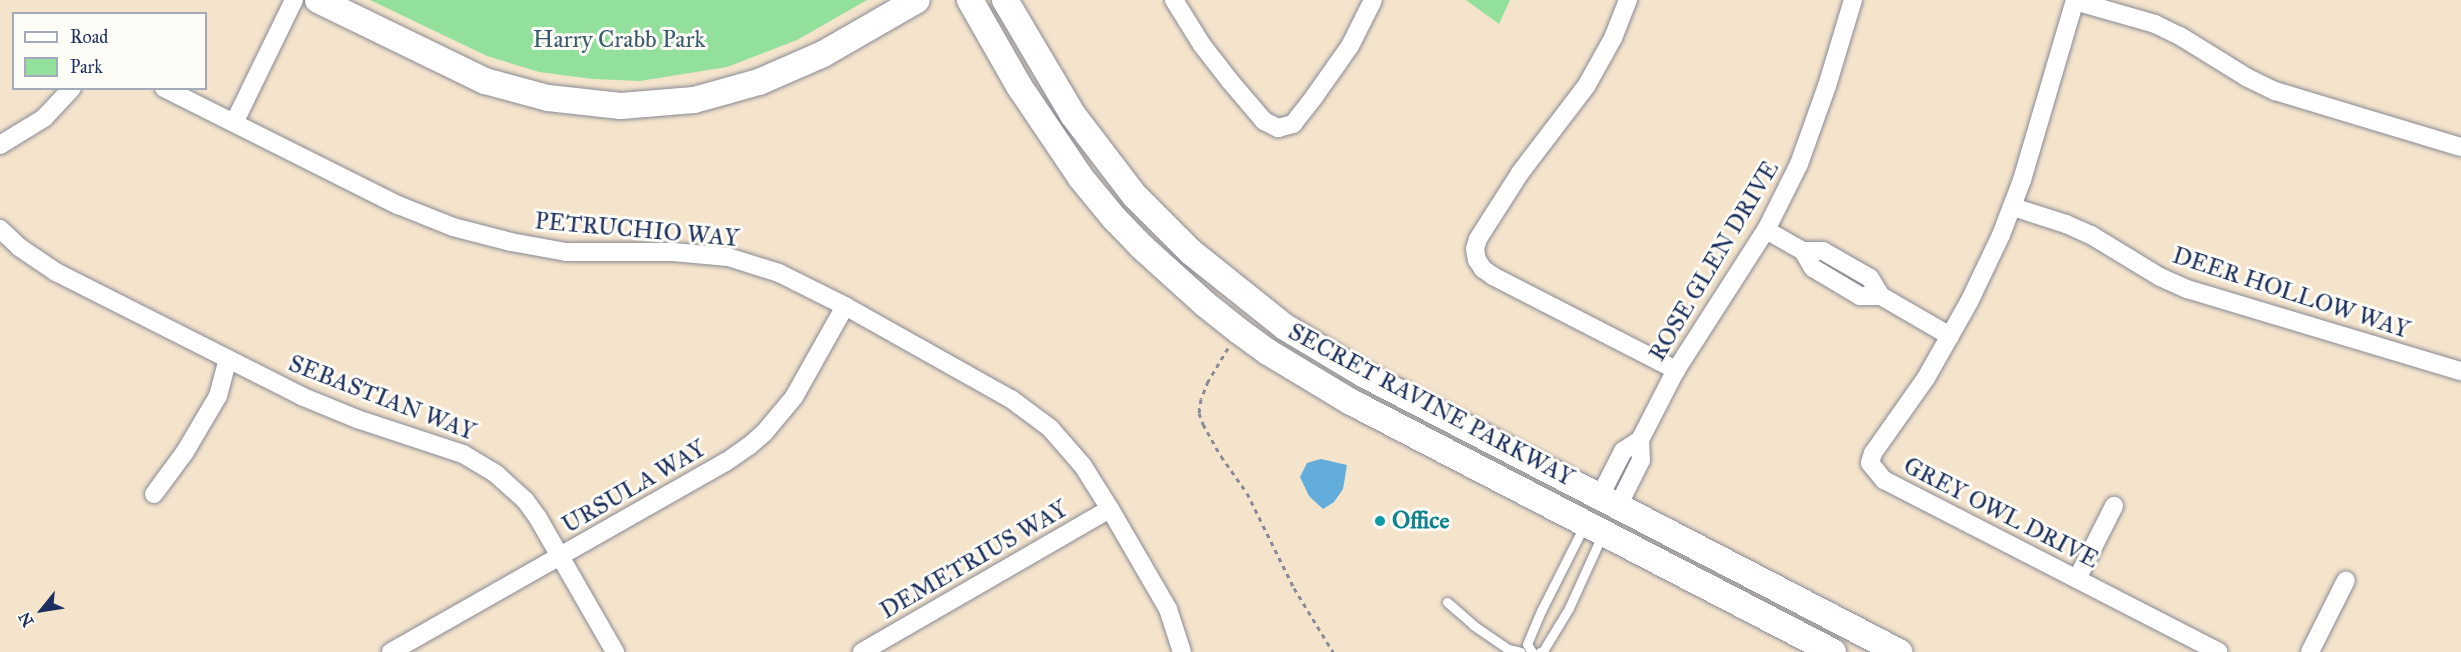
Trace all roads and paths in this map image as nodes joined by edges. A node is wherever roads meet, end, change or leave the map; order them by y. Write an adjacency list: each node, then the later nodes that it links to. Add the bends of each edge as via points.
1 (294, 0): 13 (street)
2 (318, 0): 3 (main road, via 484,81 548,98 621,106 694,100 759,82 823,54)
3 (917, 0)
4 (970, 0): 24 (main road, SECRET RAVINE PARKWAY, via 1043,123 1094,194 1172,276)
5 (1005, 0): 30 (main road, SECRET RAVINE PARKWAY, via 1073,115 1104,157 1162,224 1223,280 1323,351)
6 (1174, 0): 7 (street, via 1230,81 1264,122 1278,128 1293,124 1314,97 1350,46)
7 (1373, 0)
8 (1628, 0): 27 (street, via 1613,38 1587,84 1520,173 1475,249 1483,269 1493,276)
9 (1853, 0): 18 (street, ROSE GLEN DRIVE, via 1814,126)
10 (2075, 0): 15 (street, via 2155,24 2275,91); 16 (street, GREY OWL DRIVE)
11 (70, 90): 14 (street, via 44,118)
12 (168, 90): 13 (street, PETRUCHIO WAY)
13 (234, 123): 23 (street, PETRUCHIO WAY, via 398,205 453,227 566,252 673,252 728,257 779,273)
14 (0, 145)
15 (2461, 147)
16 (2013, 207): 25 (street, GREY OWL DRIVE, via 1986,270); 28 (street, DEER HOLLOW WAY, via 2091,235 2187,289)
17 (0, 229): 26 (street, SEBASTIAN WAY, via 56,272)
18 (1766, 230): 19 (street); 27 (street, ROSE GLEN DRIVE)
19 (1803, 251): 20 (street, via 1823,251); 21 (street, via 1813,268)
20 (1843, 263): 21 (street); 22 (street, via 1870,278)
21 (1833, 280): 22 (street, via 1860,296)
22 (1881, 296): 25 (street)
23 (845, 306): 32 (street, PETRUCHIO WAY, via 1032,412 1066,445); 34 (street, URSULA WAY, via 803,383 764,433 726,462)
24 (1239, 331): 33 (main road, SECRET RAVINE PARKWAY, via 1351,402); 42 (path, via 1208,381 1199,413)
25 (1950, 336): 35 (street, GREY OWL DRIVE, via 1870,463 1884,480)
26 (228, 359): 29 (street, via 213,406); 34 (street, SEBASTIAN WAY, via 338,411 445,447 481,464 525,500)
27 (1676, 370): 30 (street, ROSE GLEN DRIVE, via 1640,440 1623,451)
28 (2461, 371)
29 (154, 494)
30 (1609, 501): 33 (main road); 47 (main road, SECRET RAVINE PARKWAY)
31 (2114, 506): 35 (street)
32 (1110, 509): 40 (street, DEMETRIUS WAY); 41 (street, PETRUCHIO WAY, via 1168,609)
33 (1595, 528): 44 (lane, via 1541,611 1527,644); 45 (lane, via 1569,608); 46 (main road, SECRET RAVINE PARKWAY)
34 (560, 557): 38 (street, URSULA WAY); 39 (street, SEBASTIAN WAY)
35 (2077, 579): 48 (street, GREY OWL DRIVE)
36 (2346, 580): 49 (street)
37 (1447, 602): 43 (lane, via 1508,649)
38 (392, 652)
39 (615, 652)
40 (862, 652)
41 (1182, 652)
42 (1333, 652)
43 (1521, 652)
44 (1532, 652)
45 (1540, 652)
46 (1833, 652)
47 (1899, 652)
48 (2218, 652)
49 (2310, 652)

